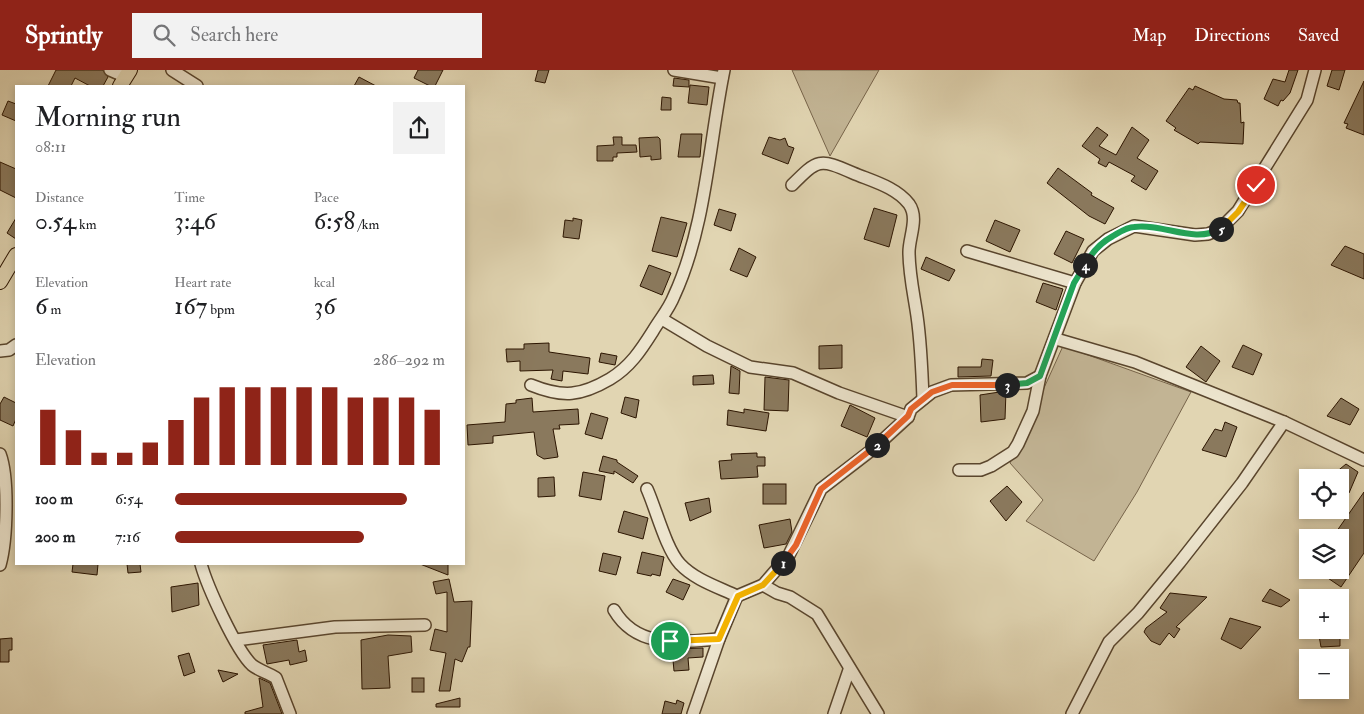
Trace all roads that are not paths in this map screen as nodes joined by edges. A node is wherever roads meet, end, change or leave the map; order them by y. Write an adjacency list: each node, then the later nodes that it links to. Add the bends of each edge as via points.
1 (110, 70): 6 (street)
2 (172, 70): 7 (street)
3 (674, 70): 5 (street)
4 (1315, 70): 12 (street, via 1307,100 1238,212 1220,230 1196,235 1134,226 1092,251)
5 (723, 74): 13 (street, via 698,220 682,275)
6 (126, 78)
7 (195, 85)
8 (792, 186): 19 (street, via 820,162 834,164 891,190 909,204 913,212 909,268 920,336)
9 (968, 251): 12 (street)
10 (15, 257): 11 (main road)
11 (0, 282)
12 (1074, 283): 14 (street)
13 (662, 319): 18 (street, via 628,366 603,383 589,390 554,394); 20 (street, via 750,367 793,373 839,393)
14 (1056, 338): 17 (street); 21 (street, via 1135,362)
15 (15, 346): 16 (street)
16 (0, 351)
17 (1040, 376): 19 (street, via 1027,383 1011,385 952,385); 24 (street, via 1033,411 1013,452 981,470)
18 (532, 386)
19 (922, 399): 20 (street)
20 (908, 416): 28 (street, via 873,449 821,489 796,545)
21 (1284, 422): 23 (street); 39 (street, via 1242,483 1180,562 1109,642)
22 (0, 454): 26 (street, via 5,505)
23 (1364, 460)
24 (959, 470)
25 (646, 489): 29 (street, via 678,562 705,582)
26 (0, 565)
27 (201, 565): 33 (street)
28 (763, 585): 29 (street); 34 (street, via 817,614)
29 (738, 596): 32 (street)
30 (614, 610): 32 (street, via 632,631 658,641)
31 (426, 625): 33 (street, via 335,627)
32 (719, 639): 36 (street)
33 (236, 640): 35 (street, via 251,664 276,678)
34 (849, 670): 37 (street); 38 (street)
35 (290, 714)
36 (693, 714)
37 (834, 714)
38 (878, 714)
39 (1072, 714)

